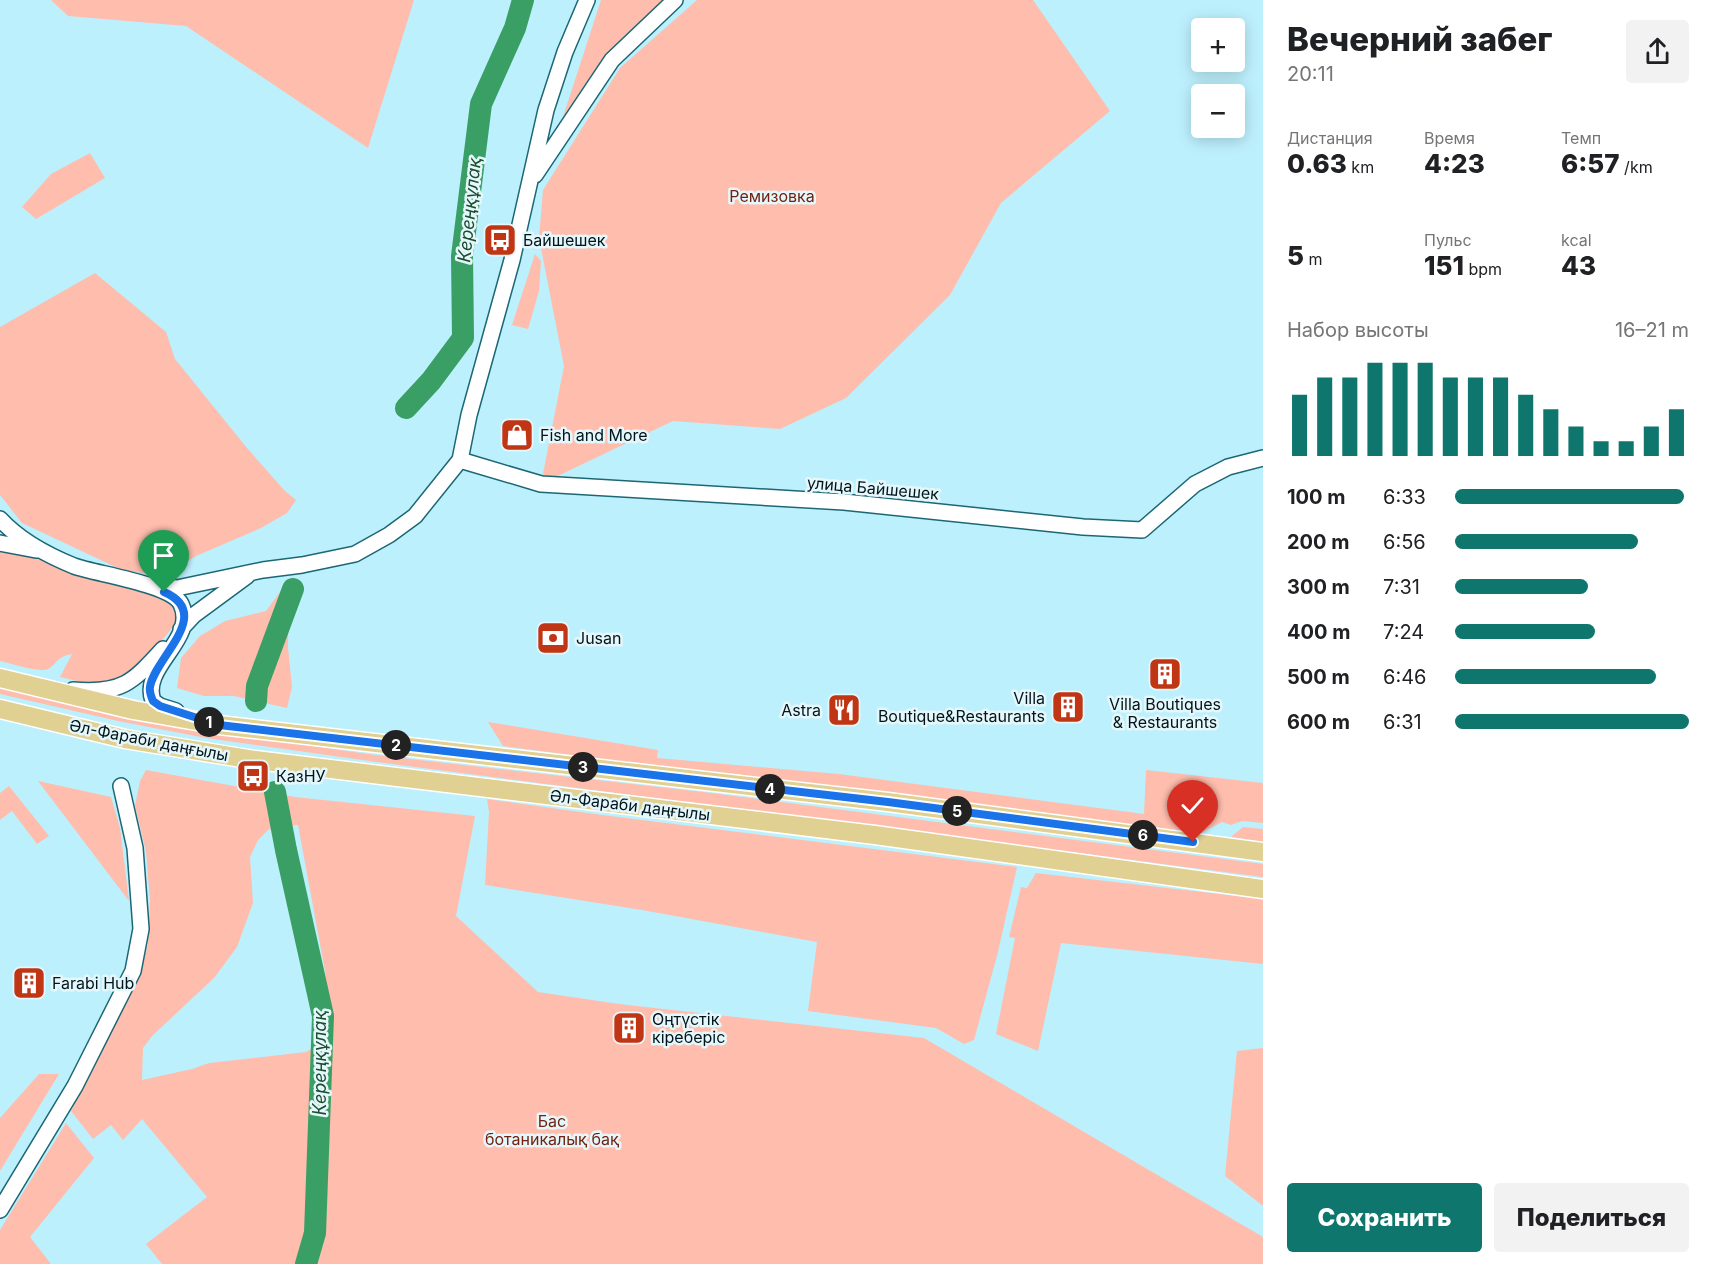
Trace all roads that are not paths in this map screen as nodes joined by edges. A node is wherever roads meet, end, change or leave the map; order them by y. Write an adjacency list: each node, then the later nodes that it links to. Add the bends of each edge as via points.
1 (587, 0): 3 (street, via 546,110)
2 (675, 0): 3 (street, via 612,60)
3 (530, 182): 5 (street)
4 (1263, 458): 5 (street, улица Байшешек, via 1228,467 1196,484 1142,530 844,502 541,484)
5 (460, 460): 9 (street, via 414,516 355,554)
6 (0, 519): 8 (street)
7 (0, 543): 8 (street)
8 (42, 551): 10 (street, via 91,572)
9 (251, 573): 10 (street, via 177,588); 12 (street)
10 (152, 586): 11 (street)
11 (180, 602): 12 (street); 13 (street)
12 (196, 613): 13 (street)
13 (183, 627): 15 (street, via 140,674 112,690); 17 (street, via 150,686 153,701)
14 (0, 678): 15 (main road, Әл-Фараби даңғылы)
15 (32, 686): 17 (main road, Әл-Фараби даңғылы)
16 (0, 709): 20 (main road, Әл-Фараби даңғылы, via 125,739 239,758 875,835)
17 (219, 725): 19 (main road, Әл-Фараби даңғылы, via 888,802)
18 (121, 786): 21 (street, via 135,848 141,929 133,971 75,1086)
19 (1263, 852)
20 (1263, 889)
21 (0, 1210)

